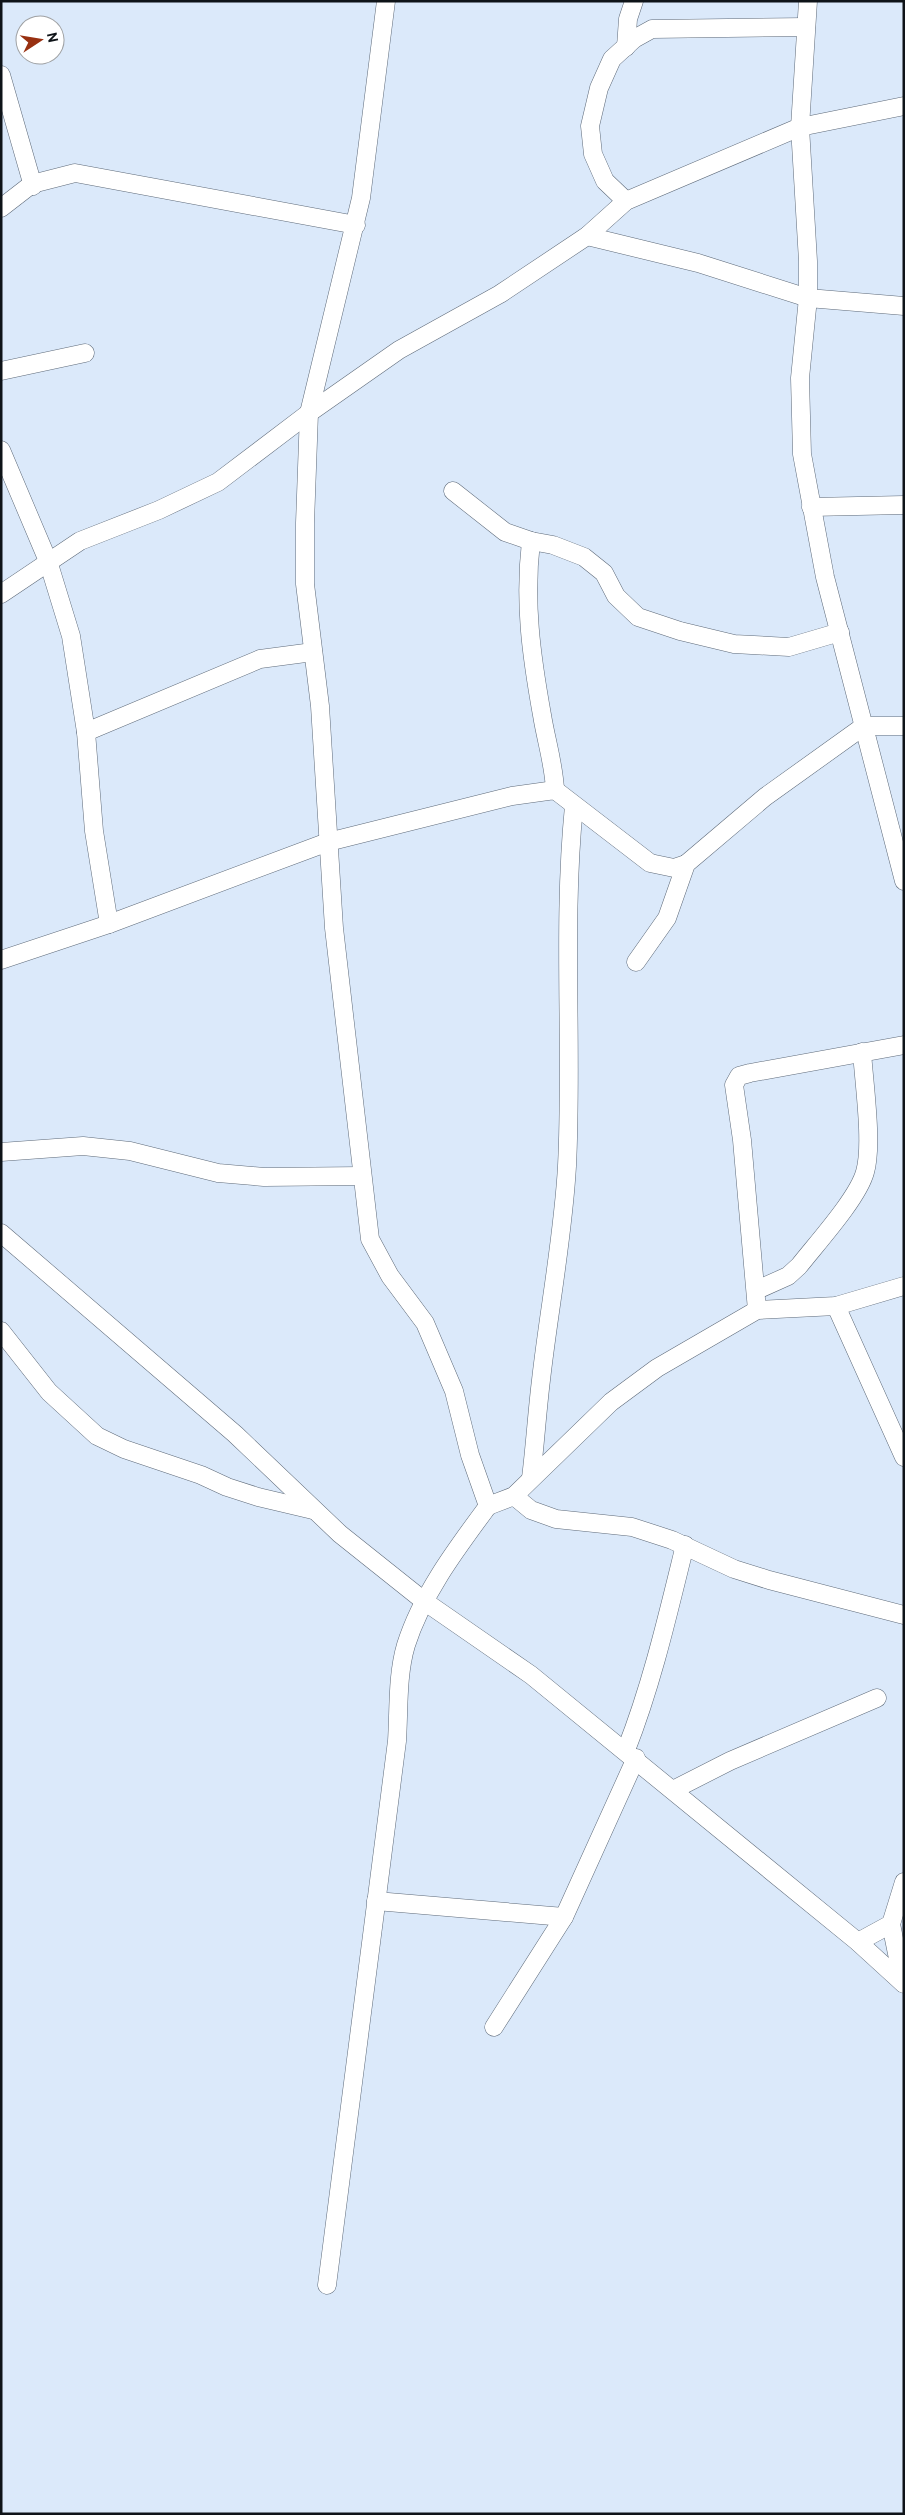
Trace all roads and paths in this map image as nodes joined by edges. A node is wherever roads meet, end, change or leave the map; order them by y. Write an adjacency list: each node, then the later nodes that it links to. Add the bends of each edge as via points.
1 (386, 1): 12 (street)
2 (634, 1): 5 (street, via 628,19)
3 (808, 1): 4 (street)
4 (806, 27): 5 (street, via 652,29); 8 (street)
5 (626, 47): 10 (street, via 612,60 599,88 590,126 593,154 605,181)
6 (1, 75): 9 (street)
7 (904, 106): 8 (street)
8 (800, 127): 10 (street); 14 (street)
9 (33, 186): 11 (street); 12 (street, via 75,173)
10 (626, 201): 13 (street)
11 (1, 208)
12 (356, 225): 18 (street)
13 (587, 236): 14 (street, via 698,263); 18 (street, via 500,294 399,350)
14 (808, 298): 15 (street); 22 (street, via 800,378 802,454)
15 (904, 306)
16 (85, 354): 17 (street)
17 (1, 371)
18 (309, 412): 24 (street, via 218,482 159,510 80,541); 27 (street, via 305,584)
19 (1, 450): 24 (street)
20 (453, 491): 23 (street, via 505,532)
21 (904, 505): 22 (street)
22 (811, 507): 26 (street)
23 (531, 541): 26 (street, via 553,545 584,557 604,573 616,596 638,616 680,631 734,644 789,647); 31 (street, via 526,579 527,618)
24 (48, 561): 25 (street); 30 (street, via 71,636)
25 (1, 594)
26 (840, 632): 28 (street)
27 (313, 652): 30 (street, via 260,659); 33 (street, via 320,706)
28 (864, 726): 29 (street); 34 (street, via 765,797); 35 (street)
29 (904, 726)
30 (86, 732): 36 (street, via 94,831)
31 (555, 790): 32 (street); 33 (street, via 512,796)
32 (574, 806): 34 (street, via 650,863 674,868); 50 (street, via 568,892 570,1046 567,1166 561,1246 541,1380)
33 (328, 842): 36 (street); 42 (street, via 334,928)
34 (686, 864): 38 (street, via 666,918)
35 (904, 881)
36 (109, 924): 37 (street)
37 (1, 960)
38 (636, 962)
39 (904, 1044): 40 (street)
40 (862, 1052): 45 (street, via 868,1153 865,1172 857,1189 799,1266 788,1276); 45 (street, via 750,1073 739,1076 734,1085)
41 (1, 1152): 42 (street, via 83,1146 130,1151 218,1173 264,1177)
42 (362, 1176): 52 (street, via 370,1239 390,1276 425,1323 454,1391 470,1455)
43 (1, 1234): 53 (street, via 155,1363)
44 (904, 1286): 46 (street)
45 (757, 1290): 47 (street)
46 (836, 1306): 47 (street); 49 (street)
47 (757, 1310): 50 (street, via 657,1368 610,1402)
48 (1, 1331): 53 (street, via 49,1392 97,1436 235,1489)
49 (904, 1457)
50 (531, 1478): 51 (street)
51 (514, 1496): 52 (street); 54 (street, via 531,1510 556,1519 632,1527)
52 (488, 1506): 55 (street)
53 (314, 1510): 55 (street)
54 (685, 1545): 56 (street, via 769,1580); 58 (street)
55 (424, 1602): 58 (street, via 531,1675); 61 (street, via 406,1646)
56 (904, 1615)
57 (877, 1698): 59 (street, via 730,1761)
58 (631, 1754): 59 (street); 62 (street)
59 (673, 1790): 64 (street)
60 (904, 1882): 63 (street)
61 (376, 1901): 62 (street); 67 (street)
62 (564, 1917): 66 (street)
63 (892, 1924): 64 (street); 65 (street)
64 (858, 1942): 65 (street)
65 (903, 1983)
66 (494, 2027)
67 (327, 2285)

